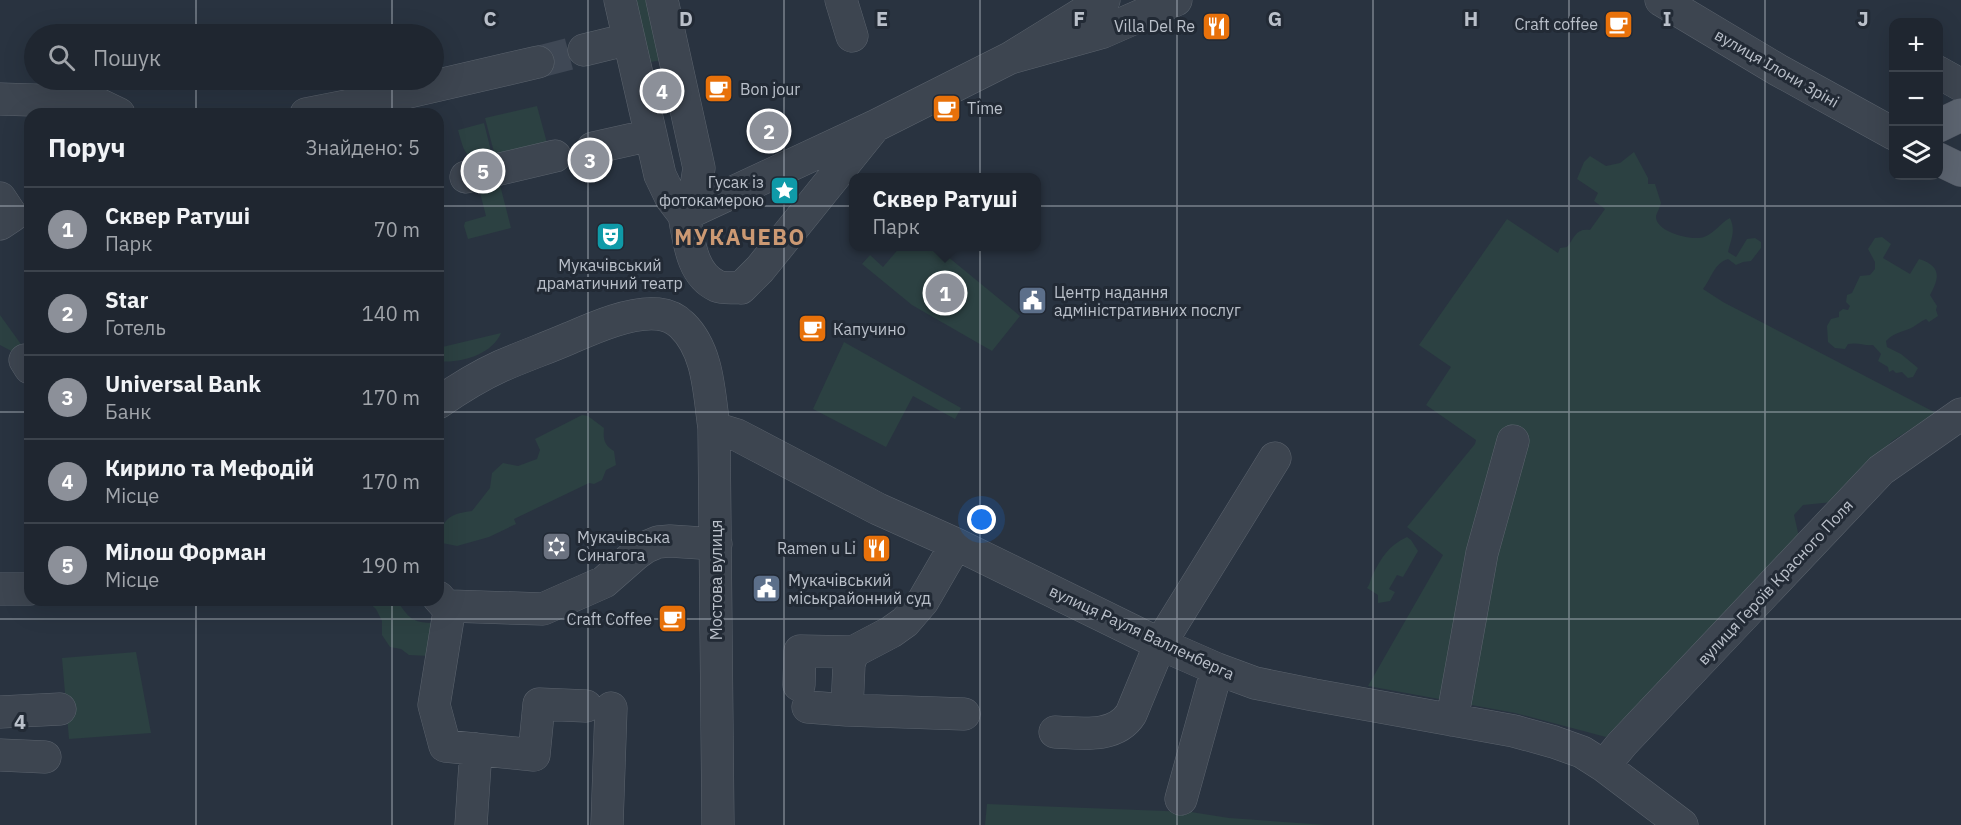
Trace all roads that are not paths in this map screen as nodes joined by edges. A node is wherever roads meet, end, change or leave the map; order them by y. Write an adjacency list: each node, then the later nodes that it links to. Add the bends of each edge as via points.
1 (620, 0): 8 (street)
2 (662, 0): 30 (street, via 699,168 695,194)
3 (841, 0): 7 (street)
4 (1104, 0): 10 (street)
5 (1176, 0): 10 (street, via 1103,32)
6 (1661, 0): 22 (street, вулиця Ілони Зріні)
7 (852, 36)
8 (629, 39): 9 (street); 23 (street)
9 (584, 50)
10 (1010, 58): 21 (street)
11 (538, 62): 13 (street)
12 (1943, 75): 14 (street)
13 (444, 84)
14 (1961, 85)
15 (417, 90): 18 (street)
16 (0, 99): 17 (street, via 94,102)
17 (107, 108)
18 (337, 108)
19 (1961, 115): 20 (main road)
20 (1943, 124)
21 (875, 126): 30 (street); 30 (street, via 741,288 719,287 705,279 693,257)
22 (1889, 132)
23 (651, 135): 24 (street); 30 (street, via 660,176)
24 (593, 148)
25 (555, 156): 28 (street)
26 (1943, 161): 27 (main road)
27 (1961, 170)
28 (466, 177)
29 (0, 198): 31 (street, via 12,216)
30 (684, 215)
31 (0, 224)
32 (444, 392): 34 (street, Мостова вулиця, via 598,326 656,313 670,316 693,338 705,370)
33 (1961, 414): 55 (street, вулиця Героїв Красного Поля, via 1881,470)
34 (714, 428): 37 (street, Мостова вулиця); 38 (street, вулиця Рауля Валленберга, via 736,435 878,509)
35 (1513, 441): 50 (street, via 1482,554)
36 (1275, 458): 43 (street)
37 (716, 544): 41 (street, via 658,542 646,547 603,582 543,609); 59 (street, Мостова вулиця)
38 (956, 544): 43 (street, вулиця Рауля Валленберга); 44 (street, via 923,601 905,622)
39 (0, 589): 40 (street)
40 (24, 589)
41 (444, 602)
42 (444, 606): 52 (street, via 434,705 445,746)
43 (1160, 644): 45 (street, вулиця Рауля Валленберга); 51 (street, via 1126,721 1110,731)
44 (853, 652): 47 (street); 47 (street, via 800,651 803,696)
45 (1218, 669): 50 (street, вулиця Рауля Валленберга, via 1294,691); 56 (street)
46 (60, 709): 48 (street)
47 (847, 710): 49 (street)
48 (0, 712)
49 (964, 714)
50 (1452, 720): 55 (street, вулиця Рауля Валленберга, via 1554,742 1582,752)
51 (1055, 732)
52 (476, 750): 57 (street); 58 (street, via 534,755 539,705 598,707)
53 (0, 755): 54 (street)
54 (45, 757)
55 (1604, 766): 60 (street, вулиця Рауля Валленберга)
56 (1181, 799)
57 (471, 825)
58 (606, 825)
59 (718, 825)
60 (1682, 825)

